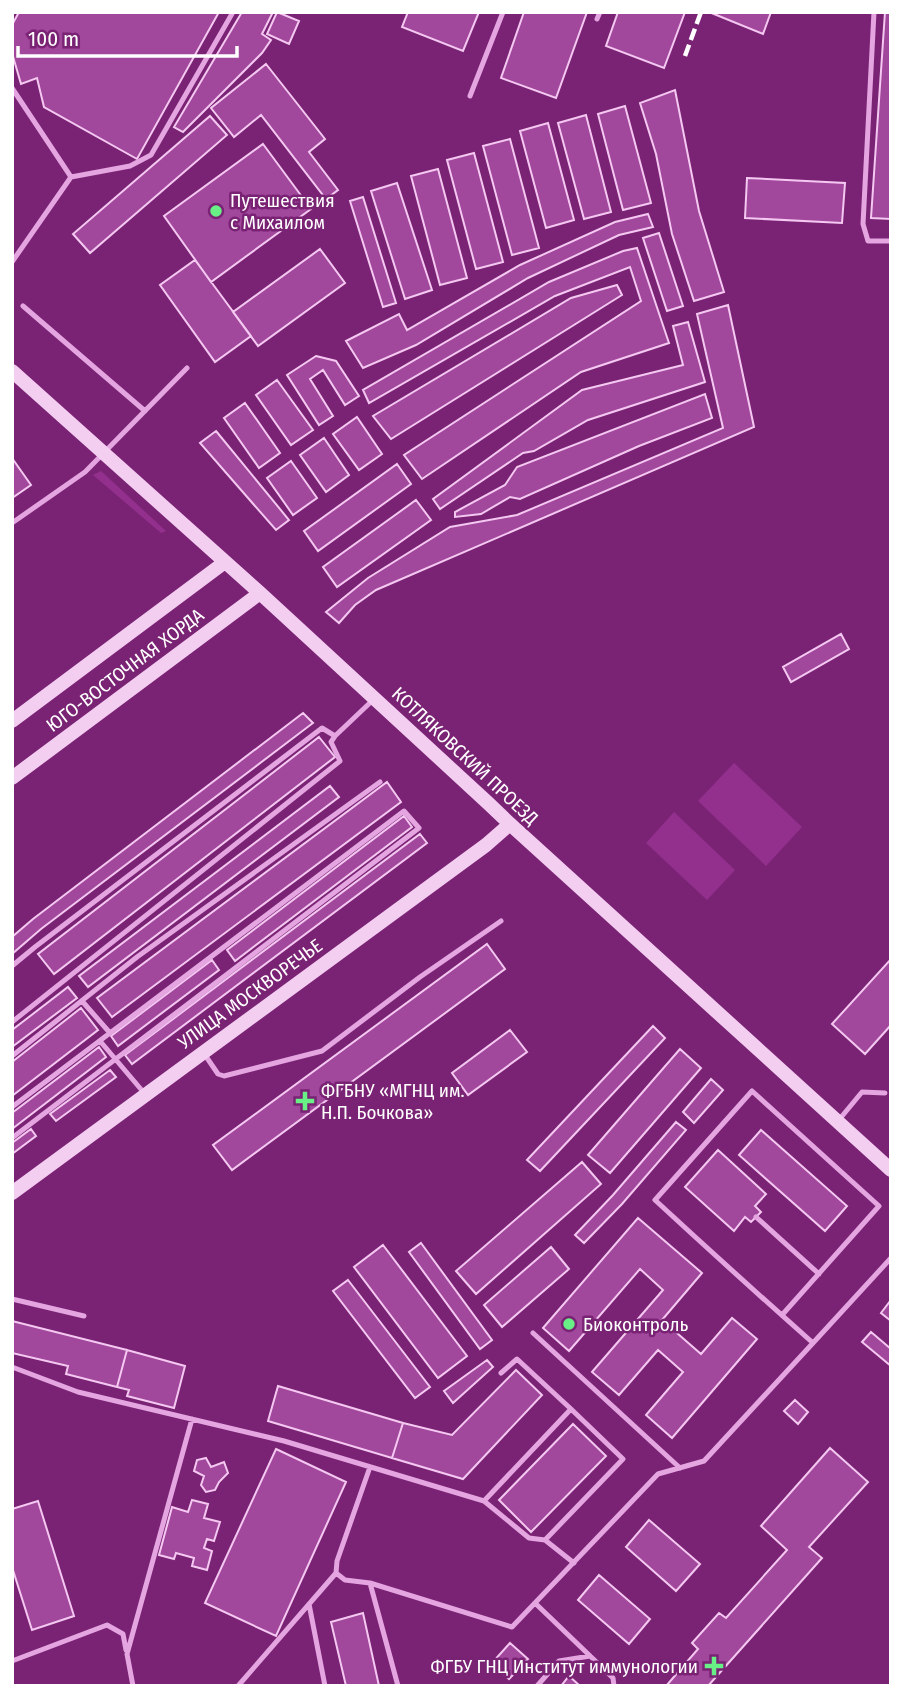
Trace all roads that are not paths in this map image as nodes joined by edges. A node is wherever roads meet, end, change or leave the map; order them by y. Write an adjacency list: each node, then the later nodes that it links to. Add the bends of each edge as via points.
1 (233, 12): 6 (lane, via 152,155 130,166)
2 (503, 12): 5 (lane)
3 (874, 12): 7 (lane, via 863,224 867,241)
4 (12, 88): 6 (lane)
5 (470, 96)
6 (71, 177): 8 (lane)
7 (891, 241)
8 (12, 262)
9 (23, 306): 12 (lane)
10 (187, 368): 12 (lane)
11 (12, 371): 13 (main road, КОТЛЯКОВСКИЙ ПРОЕЗД)
12 (145, 411): 13 (lane)
13 (103, 454): 14 (lane); 15 (main road, КОТЛЯКОВСКИЙ ПРОЕЗД)
14 (12, 523)
15 (225, 562): 16 (main road, КОТЛЯКОВСКИЙ ПРОЕЗД); 18 (main road, ЮГО-ВОСТОЧНАЯ ХОРДА)
16 (260, 593): 17 (main road, КОТЛЯКОВСКИЙ ПРОЕЗД); 20 (main road, ЮГО-ВОСТОЧНАЯ ХОРДА)
17 (374, 699): 19 (lane); 22 (main road, КОТЛЯКОВСКИЙ ПРОЕЗД)
18 (12, 721)
19 (335, 736): 24 (lane, via 322,728); 27 (lane, via 331,742 340,761)
20 (12, 778)
21 (380, 782): 25 (lane)
22 (510, 824): 31 (main road, УЛИЦА МОСКВОРЕЧЬЕ); 37 (main road, КОТЛЯКОВСКИЙ ПРОЕЗД)
23 (501, 921): 31 (lane, via 322,1051 224,1076)
24 (12, 966)
25 (82, 1001): 29 (lane); 32 (lane)
26 (12, 1009): 27 (lane)
27 (18, 1017): 28 (lane)
28 (12, 1022)
29 (110, 1033): 30 (lane); 33 (lane, via 404,811 419,828)
30 (100, 1041): 33 (lane); 36 (lane)
31 (203, 1053): 35 (main road, УЛИЦА МОСКВОРЕЧЬЕ)
32 (12, 1056)
33 (116, 1059): 35 (lane); 38 (lane)
34 (885, 1093): 37 (lane, via 862,1092)
35 (145, 1094): 40 (main road, УЛИЦА МОСКВОРЕЧЬЕ)
36 (12, 1107)
37 (838, 1121): 39 (main road, КОТЛЯКОВСКИЙ ПРОЕЗД)
38 (12, 1138)
39 (891, 1170)
40 (12, 1193)
41 (756, 1217): 43 (lane)
42 (891, 1258): 48 (lane)
43 (818, 1274): 45 (lane); 45 (lane, via 879,1206 752,1091 654,1200)
44 (12, 1298): 46 (lane)
45 (782, 1315): 48 (lane)
46 (84, 1316)
47 (533, 1333): 54 (lane)
48 (813, 1343): 54 (lane, via 704,1461)
49 (12, 1367): 52 (lane, via 78,1392)
50 (502, 1373): 51 (lane, via 517,1359)
51 (571, 1409): 55 (lane); 56 (lane, via 623,1459)
52 (192, 1419): 53 (lane); 62 (lane)
53 (370, 1467): 55 (lane); 58 (lane)
54 (680, 1468): 57 (lane, via 659,1474)
55 (484, 1501): 56 (lane, via 528,1538)
56 (545, 1540): 57 (lane)
57 (574, 1563): 60 (lane)
58 (336, 1573): 59 (lane, via 345,1580); 61 (lane)
59 (370, 1583): 60 (lane, via 512,1627); 68 (lane)
60 (535, 1603): 63 (lane)
61 (309, 1604): 66 (lane); 67 (lane)
62 (127, 1654): 64 (lane, via 123,1634 107,1625); 65 (lane)
63 (590, 1656): 69 (lane, via 559,1661); 70 (lane, via 613,1678)
64 (12, 1661)
65 (133, 1686)
66 (238, 1686)
67 (325, 1686)
68 (398, 1686)
69 (537, 1686)
70 (614, 1686)

